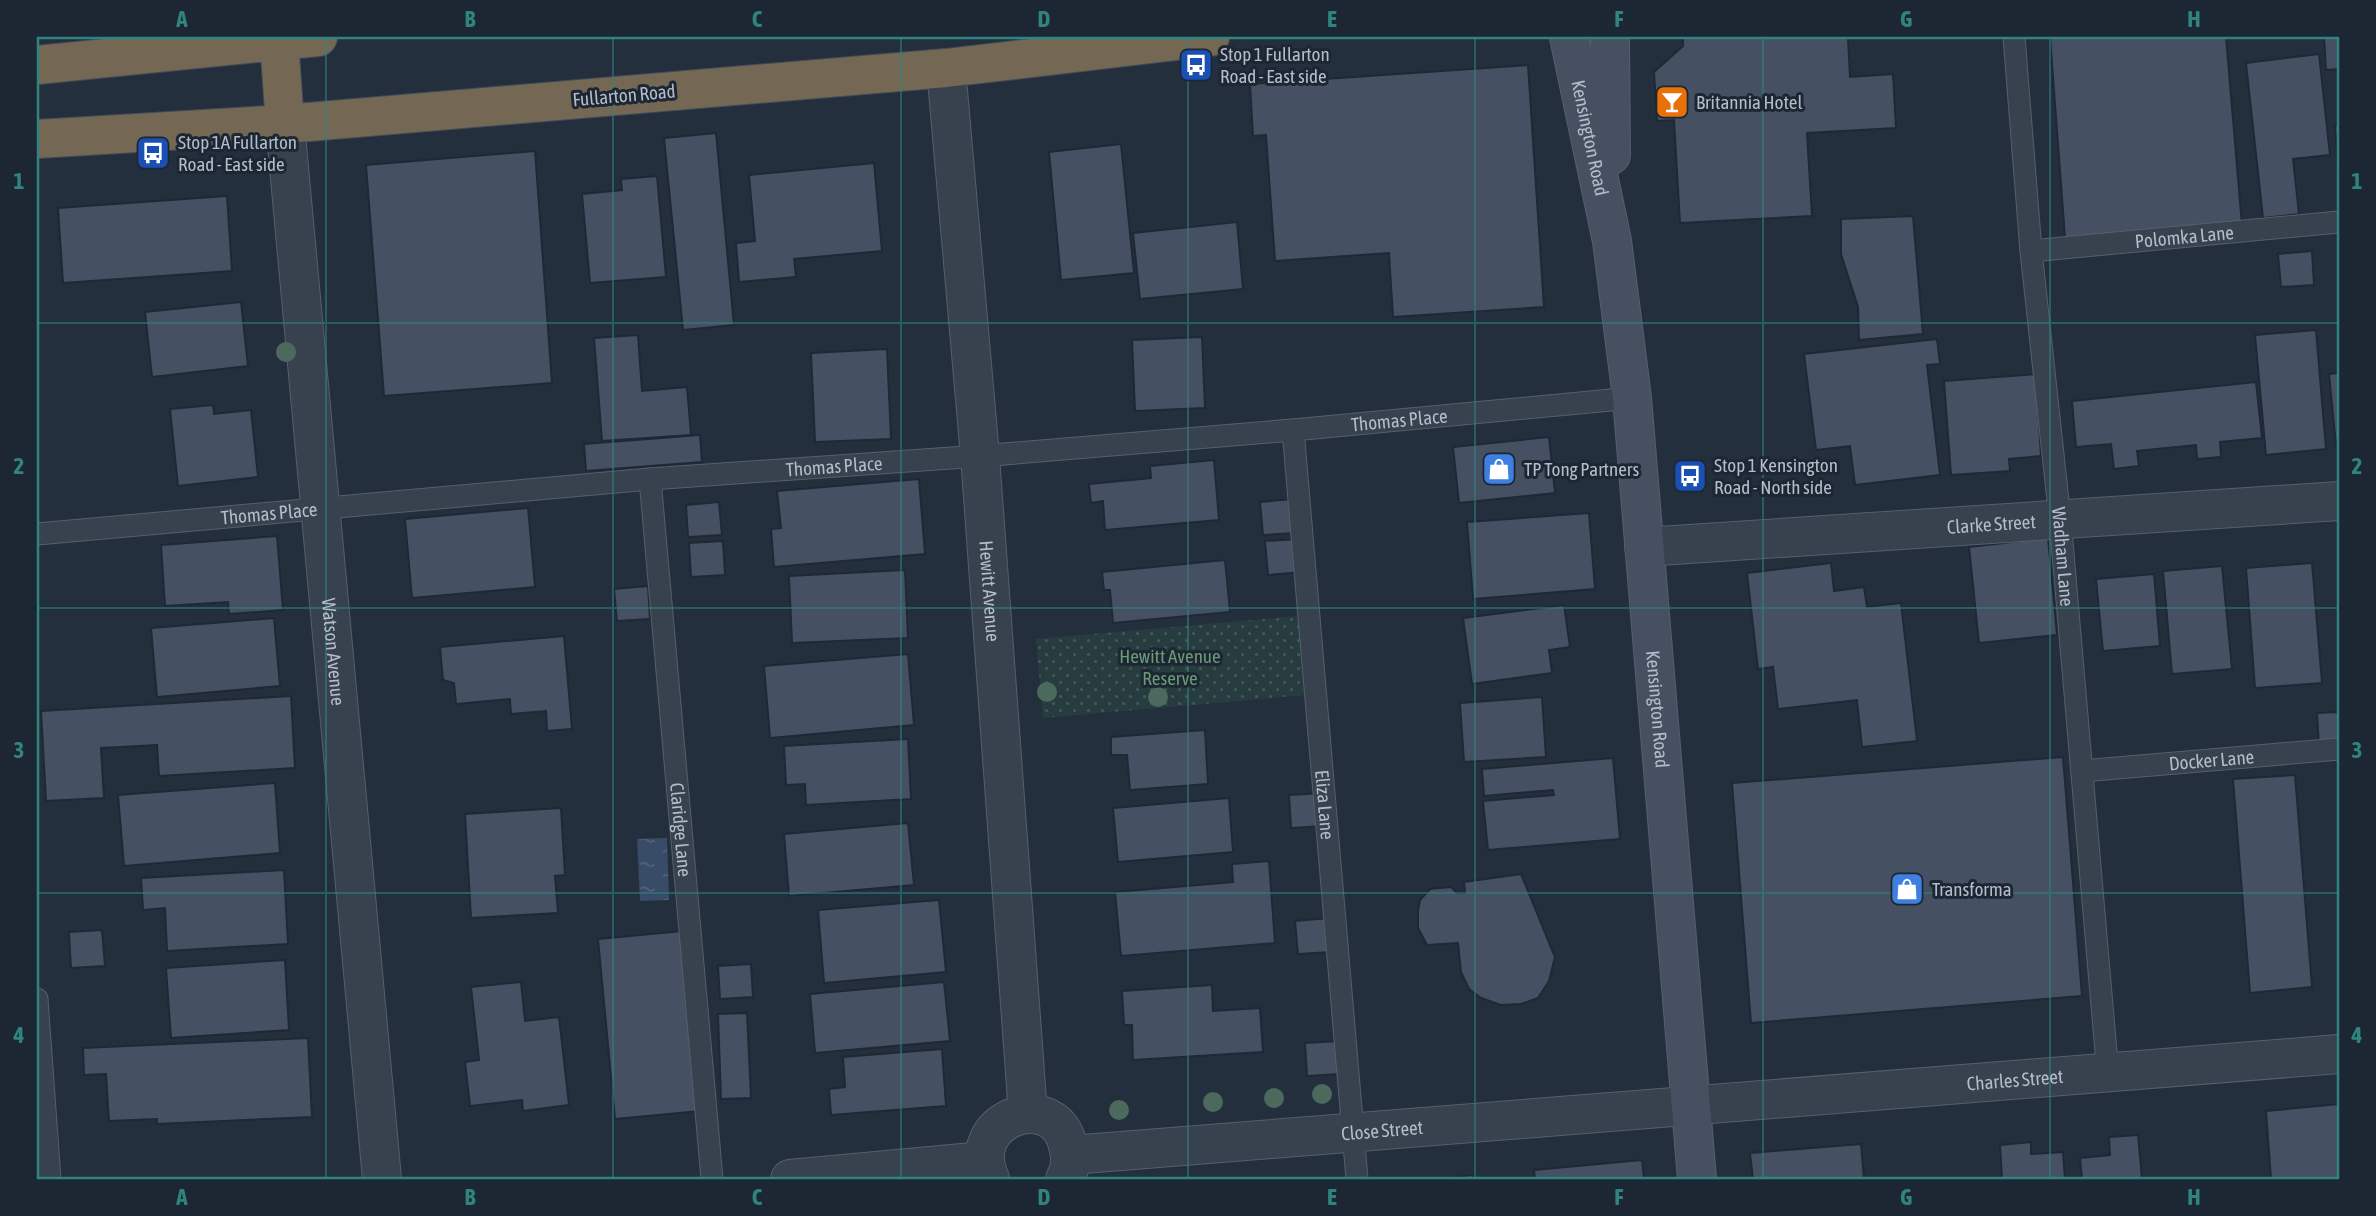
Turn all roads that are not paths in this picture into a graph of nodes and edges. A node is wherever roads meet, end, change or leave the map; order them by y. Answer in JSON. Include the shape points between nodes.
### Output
{"nodes":[{"id":1,"x":318,"y":37,"type":"edge"},
{"id":2,"x":1210,"y":37,"type":"edge"},
{"id":3,"x":1569,"y":37,"type":"edge"},
{"id":4,"x":1610,"y":37,"type":"edge"},
{"id":5,"x":2014,"y":37,"type":"edge"},
{"id":6,"x":279,"y":40,"type":"junction"},
{"id":7,"x":945,"y":52,"type":"edge"},
{"id":8,"x":37,"y":65,"type":"edge"},
{"id":9,"x":285,"y":124,"type":"junction"},
{"id":10,"x":37,"y":139,"type":"edge"},
{"id":11,"x":2339,"y":222,"type":"edge"},
{"id":12,"x":1612,"y":241,"type":"junction"},
{"id":13,"x":2031,"y":251,"type":"junction"},
{"id":14,"x":1632,"y":398,"type":"junction"},
{"id":15,"x":1293,"y":430,"type":"junction"},
{"id":16,"x":980,"y":456,"type":"junction"},
{"id":17,"x":650,"y":480,"type":"junction"},
{"id":18,"x":2339,"y":501,"type":"edge"},
{"id":19,"x":319,"y":507,"type":"junction"},
{"id":20,"x":2060,"y":519,"type":"junction"},
{"id":21,"x":37,"y":534,"type":"edge"},
{"id":22,"x":1644,"y":547,"type":"junction"},
{"id":23,"x":2339,"y":749,"type":"edge"},
{"id":24,"x":2082,"y":771,"type":"junction"},
{"id":25,"x":37,"y":999,"type":"edge"},
{"id":26,"x":2339,"y":1054,"type":"edge"},
{"id":27,"x":2108,"y":1075,"type":"junction"},
{"id":28,"x":1691,"y":1107,"type":"junction"},
{"id":29,"x":1028,"y":1114,"type":"junction"},
{"id":30,"x":1352,"y":1132,"type":"junction"},
{"id":31,"x":1068,"y":1167,"type":"edge"},
{"id":32,"x":987,"y":1170,"type":"edge"},
{"id":33,"x":50,"y":1179,"type":"edge"},
{"id":34,"x":382,"y":1179,"type":"edge"},
{"id":35,"x":712,"y":1179,"type":"edge"},
{"id":36,"x":790,"y":1179,"type":"edge"},
{"id":37,"x":1357,"y":1179,"type":"edge"},
{"id":38,"x":1697,"y":1179,"type":"edge"}],
"edges":[{"from":1,"to":6,"type":"highway"},
{"from":2,"to":7,"type":"highway","name":"Fullarton Road"},
{"from":3,"to":12,"type":"main road","name":"Kensington Road"},
{"from":4,"to":12,"type":"main road","name":"Kensington Road"},
{"from":5,"to":13,"type":"lane","name":"Wadham Lane"},
{"from":6,"to":8,"type":"highway"},
{"from":6,"to":9,"type":"highway"},
{"from":7,"to":9,"type":"highway","name":"Fullarton Road"},
{"from":7,"to":16,"type":"street","name":"Hewitt Avenue"},
{"from":9,"to":10,"type":"highway","name":"Fullarton Road"},
{"from":9,"to":19,"type":"street","name":"Watson Avenue"},
{"from":11,"to":13,"type":"lane","name":"Polomka Lane"},
{"from":12,"to":14,"type":"main road","name":"Kensington Road"},
{"from":13,"to":20,"type":"lane","name":"Wadham Lane"},
{"from":14,"to":15,"type":"lane","name":"Thomas Place"},
{"from":14,"to":22,"type":"main road","name":"Kensington Road"},
{"from":15,"to":16,"type":"lane","name":"Thomas Place"},
{"from":15,"to":30,"type":"lane","name":"Eliza Lane"},
{"from":16,"to":17,"type":"lane","name":"Thomas Place"},
{"from":16,"to":29,"type":"street","name":"Hewitt Avenue"},
{"from":17,"to":19,"type":"lane","name":"Thomas Place"},
{"from":17,"to":35,"type":"lane","name":"Claridge Lane"},
{"from":18,"to":20,"type":"street","name":"Clarke Street"},
{"from":19,"to":21,"type":"lane","name":"Thomas Place"},
{"from":19,"to":34,"type":"street","name":"Watson Avenue"},
{"from":20,"to":22,"type":"street","name":"Clarke Street"},
{"from":20,"to":24,"type":"lane","name":"Wadham Lane"},
{"from":22,"to":28,"type":"main road","name":"Kensington Road"},
{"from":23,"to":24,"type":"lane","name":"Docker Lane"},
{"from":24,"to":27,"type":"lane","name":"Wadham Lane"},
{"from":25,"to":33,"type":"lane"},
{"from":26,"to":27,"type":"street","name":"Charles Street"},
{"from":27,"to":28,"type":"street","name":"Charles Street"},
{"from":28,"to":30,"type":"street","name":"Close Street"},
{"from":28,"to":38,"type":"main road","name":"Kensington Road"},
{"from":29,"to":31,"type":"street","via":[[1056,1124],[1065,1136]]},
{"from":29,"to":32,"type":"street","via":[[1004,1121],[992,1132],[986,1146]]},
{"from":30,"to":31,"type":"street","name":"Close Street"},
{"from":30,"to":37,"type":"lane","name":"Eliza Lane"},
{"from":32,"to":36,"type":"street"}]}
